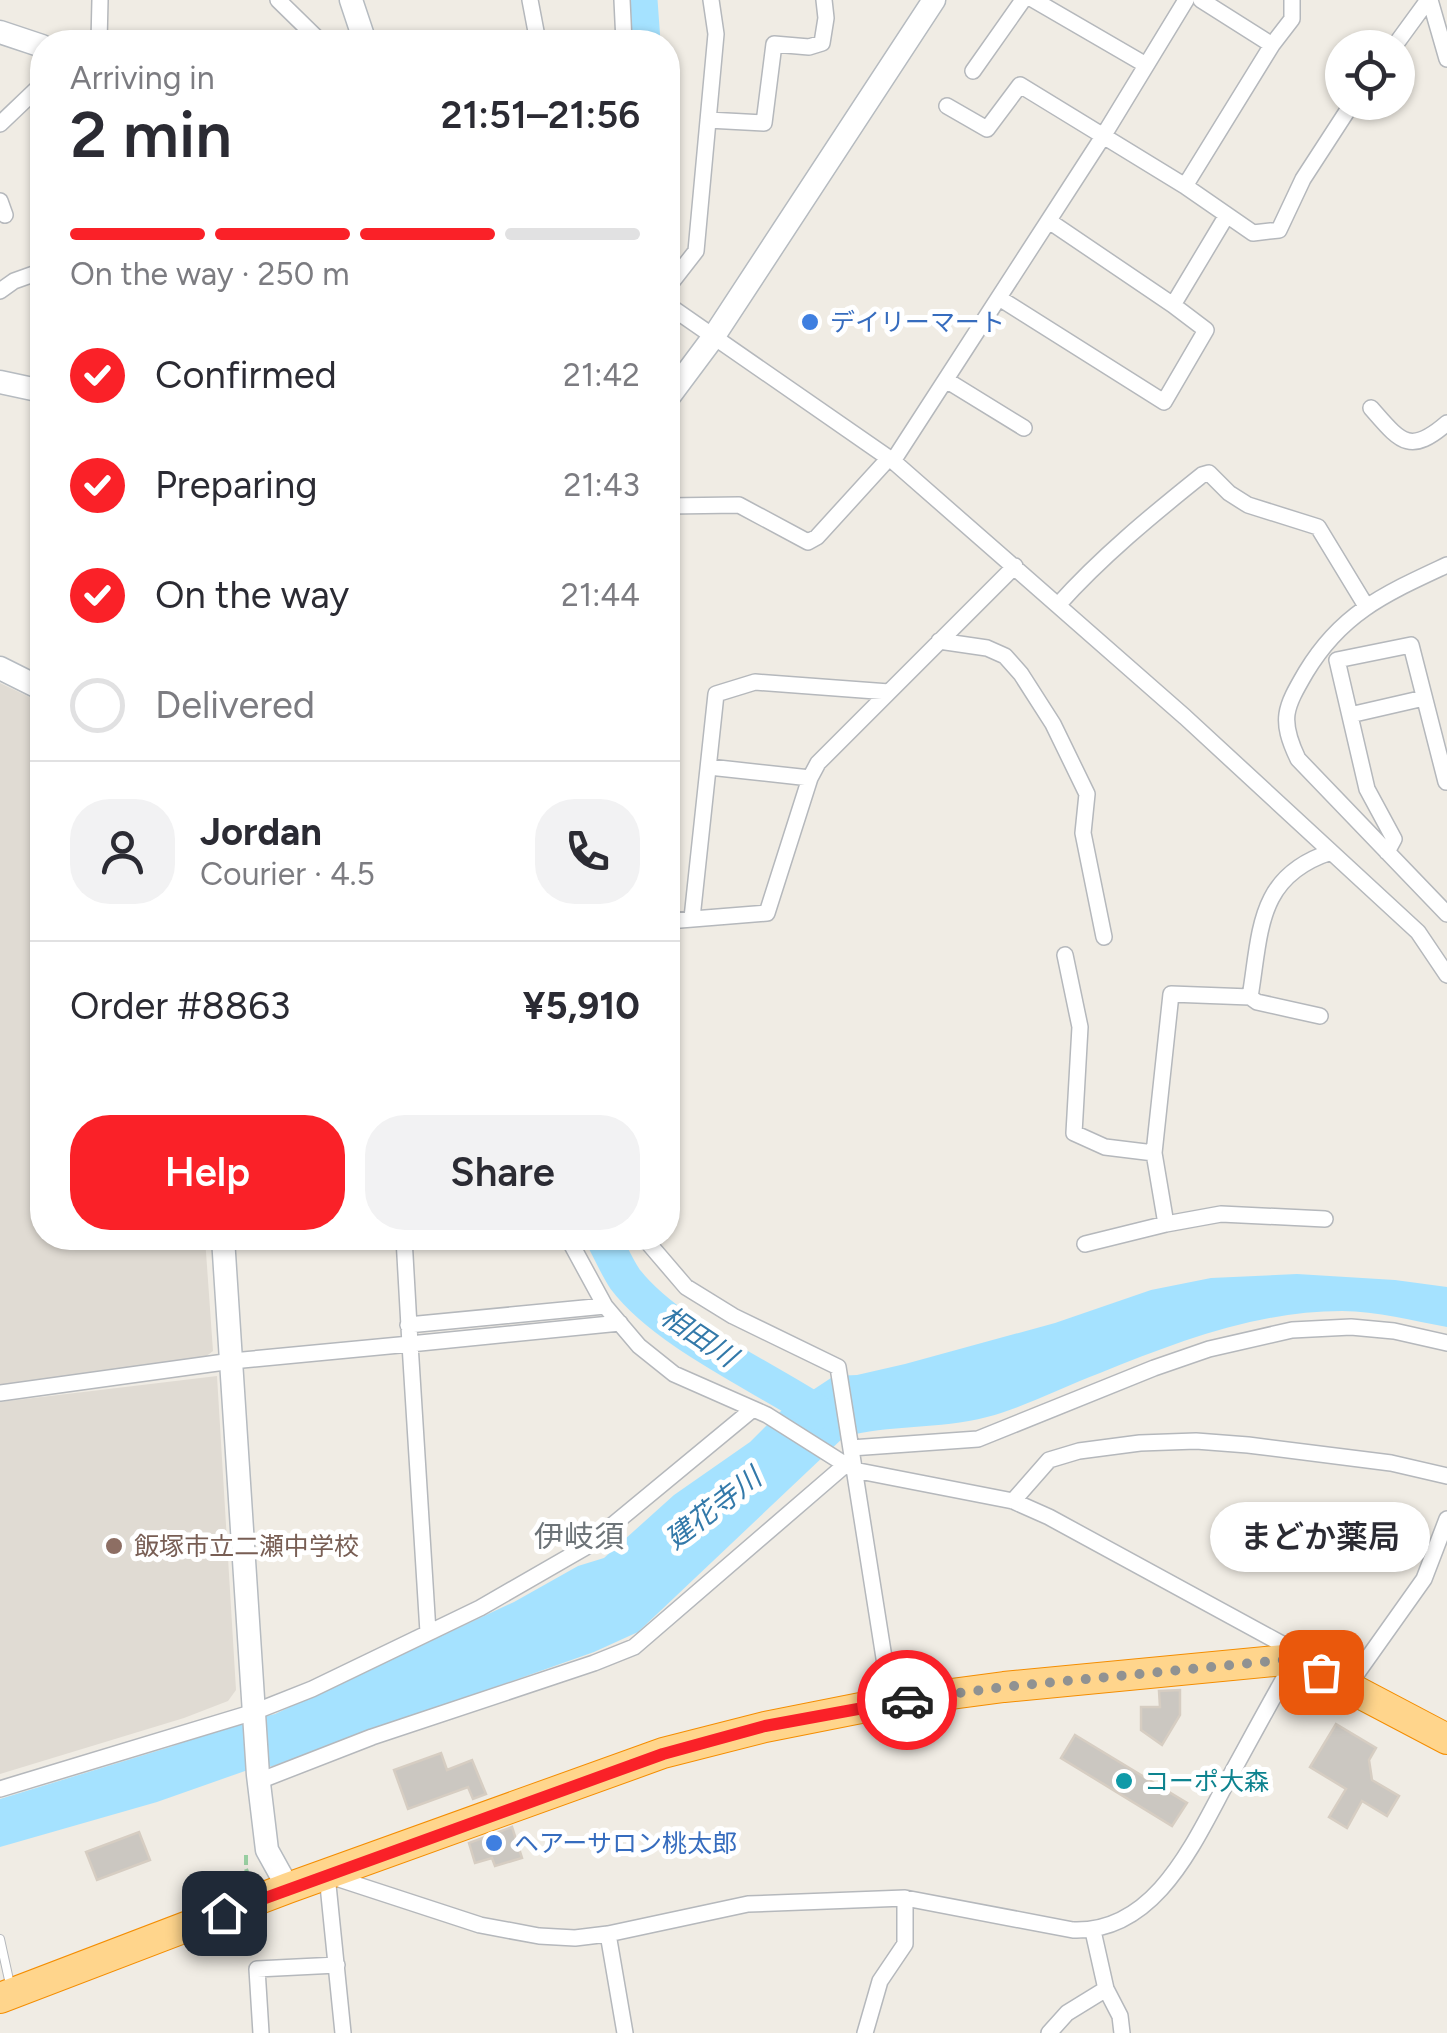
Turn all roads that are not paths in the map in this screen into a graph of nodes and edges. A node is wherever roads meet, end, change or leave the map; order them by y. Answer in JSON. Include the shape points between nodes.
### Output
{"nodes":[{"id":1,"x":100,"y":0,"type":"edge"},
{"id":2,"x":278,"y":0,"type":"edge"},
{"id":3,"x":351,"y":0,"type":"edge"},
{"id":4,"x":530,"y":0,"type":"edge"},
{"id":5,"x":622,"y":0,"type":"edge"},
{"id":6,"x":712,"y":0,"type":"edge"},
{"id":7,"x":824,"y":0,"type":"edge"},
{"id":8,"x":934,"y":0,"type":"edge"},
{"id":9,"x":1022,"y":0,"type":"edge"},
{"id":10,"x":1034,"y":0,"type":"edge"},
{"id":11,"x":1186,"y":0,"type":"edge"},
{"id":12,"x":1201,"y":0,"type":"edge"},
{"id":13,"x":1292,"y":0,"type":"edge"},
{"id":14,"x":1429,"y":0,"type":"edge"},
{"id":15,"x":100,"y":30,"type":"edge"},
{"id":16,"x":309,"y":30,"type":"edge"},
{"id":17,"x":361,"y":30,"type":"edge"},
{"id":18,"x":536,"y":30,"type":"edge"},
{"id":19,"x":623,"y":30,"type":"edge"},
{"id":20,"x":1406,"y":30,"type":"edge"},
{"id":21,"x":0,"y":32,"type":"edge"},
{"id":22,"x":30,"y":42,"type":"edge"},
{"id":23,"x":1272,"y":45,"type":"junction"},
{"id":24,"x":1447,"y":59,"type":"edge"},
{"id":25,"x":1146,"y":65,"type":"junction"},
{"id":26,"x":974,"y":71,"type":"dead end"},
{"id":27,"x":30,"y":95,"type":"edge"},
{"id":28,"x":947,"y":106,"type":"dead end"},
{"id":29,"x":708,"y":120,"type":"junction"},
{"id":30,"x":1342,"y":120,"type":"edge"},
{"id":31,"x":0,"y":124,"type":"edge"},
{"id":32,"x":1102,"y":138,"type":"junction"},
{"id":33,"x":1184,"y":186,"type":"junction"},
{"id":34,"x":1226,"y":215,"type":"junction"},
{"id":35,"x":1048,"y":221,"type":"junction"},
{"id":36,"x":680,"y":272,"type":"edge"},
{"id":37,"x":30,"y":276,"type":"edge"},
{"id":38,"x":0,"y":291,"type":"edge"},
{"id":39,"x":999,"y":298,"type":"junction"},
{"id":40,"x":1173,"y":304,"type":"junction"},
{"id":41,"x":680,"y":314,"type":"edge"},
{"id":42,"x":712,"y":339,"type":"junction"},
{"id":43,"x":946,"y":380,"type":"junction"},
{"id":44,"x":0,"y":382,"type":"edge"},
{"id":45,"x":680,"y":382,"type":"edge"},
{"id":46,"x":30,"y":388,"type":"edge"},
{"id":47,"x":1372,"y":408,"type":"dead end"},
{"id":48,"x":1447,"y":423,"type":"edge"},
{"id":49,"x":1024,"y":428,"type":"dead end"},
{"id":50,"x":891,"y":459,"type":"junction"},
{"id":51,"x":680,"y":506,"type":"edge"},
{"id":52,"x":1447,"y":565,"type":"edge"},
{"id":53,"x":1014,"y":566,"type":"junction"},
{"id":54,"x":1058,"y":605,"type":"junction"},
{"id":55,"x":1366,"y":606,"type":"junction"},
{"id":56,"x":940,"y":641,"type":"junction"},
{"id":57,"x":0,"y":668,"type":"edge"},
{"id":58,"x":30,"y":683,"type":"edge"},
{"id":59,"x":888,"y":692,"type":"junction"},
{"id":60,"x":1424,"y":698,"type":"junction"},
{"id":61,"x":1350,"y":714,"type":"junction"},
{"id":62,"x":709,"y":766,"type":"junction"},
{"id":63,"x":810,"y":778,"type":"junction"},
{"id":64,"x":1446,"y":782,"type":"edge"},
{"id":65,"x":1331,"y":852,"type":"junction"},
{"id":66,"x":1388,"y":852,"type":"junction"},
{"id":67,"x":1447,"y":914,"type":"edge"},
{"id":68,"x":692,"y":918,"type":"junction"},
{"id":69,"x":680,"y":920,"type":"edge"},
{"id":70,"x":1104,"y":936,"type":"dead end"},
{"id":71,"x":1065,"y":955,"type":"dead end"},
{"id":72,"x":1447,"y":975,"type":"edge"},
{"id":73,"x":1250,"y":996,"type":"junction"},
{"id":74,"x":1320,"y":1016,"type":"dead end"},
{"id":75,"x":1154,"y":1154,"type":"junction"},
{"id":76,"x":1325,"y":1219,"type":"dead end"},
{"id":77,"x":1166,"y":1224,"type":"junction"},
{"id":78,"x":1085,"y":1244,"type":"dead end"},
{"id":79,"x":224,"y":1250,"type":"edge"},
{"id":80,"x":405,"y":1250,"type":"edge"},
{"id":81,"x":575,"y":1250,"type":"edge"},
{"id":82,"x":654,"y":1250,"type":"edge"},
{"id":83,"x":605,"y":1306,"type":"junction"},
{"id":84,"x":620,"y":1323,"type":"junction"},
{"id":85,"x":408,"y":1325,"type":"junction"},
{"id":86,"x":410,"y":1344,"type":"junction"},
{"id":87,"x":1447,"y":1344,"type":"edge"},
{"id":88,"x":232,"y":1362,"type":"junction"},
{"id":89,"x":0,"y":1393,"type":"edge"},
{"id":90,"x":760,"y":1412,"type":"junction"},
{"id":91,"x":850,"y":1444,"type":"junction"},
{"id":92,"x":845,"y":1466,"type":"junction"},
{"id":93,"x":1447,"y":1476,"type":"edge"},
{"id":94,"x":1013,"y":1501,"type":"junction"},
{"id":95,"x":1447,"y":1519,"type":"edge"},
{"id":96,"x":428,"y":1632,"type":"junction"},
{"id":97,"x":1294,"y":1659,"type":"junction"},
{"id":98,"x":1348,"y":1686,"type":"junction"},
{"id":99,"x":891,"y":1702,"type":"junction"},
{"id":100,"x":254,"y":1715,"type":"junction"},
{"id":101,"x":1447,"y":1739,"type":"edge"},
{"id":102,"x":259,"y":1778,"type":"junction"},
{"id":103,"x":0,"y":1789,"type":"edge"},
{"id":104,"x":326,"y":1875,"type":"junction"},
{"id":105,"x":288,"y":1888,"type":"junction"},
{"id":106,"x":905,"y":1898,"type":"junction"},
{"id":107,"x":1093,"y":1931,"type":"junction"},
{"id":108,"x":608,"y":1934,"type":"junction"},
{"id":109,"x":0,"y":1939,"type":"edge"},
{"id":110,"x":337,"y":1965,"type":"junction"},
{"id":111,"x":1106,"y":1988,"type":"junction"},
{"id":112,"x":6,"y":1996,"type":"edge"},
{"id":113,"x":261,"y":2033,"type":"edge"},
{"id":114,"x":343,"y":2033,"type":"edge"},
{"id":115,"x":625,"y":2033,"type":"edge"},
{"id":116,"x":866,"y":2033,"type":"edge"},
{"id":117,"x":1049,"y":2033,"type":"edge"},
{"id":118,"x":1122,"y":2033,"type":"edge"}],
"edges":[{"from":1,"to":15,"type":"street"},
{"from":2,"to":16,"type":"street"},
{"from":3,"to":17,"type":"street"},
{"from":4,"to":18,"type":"street"},
{"from":5,"to":19,"type":"street"},
{"from":6,"to":29,"type":"street","via":[[716,34]]},
{"from":7,"to":29,"type":"street","via":[[822,43],[774,44],[764,123]]},
{"from":8,"to":42,"type":"street"},
{"from":9,"to":26,"type":"street"},
{"from":10,"to":25,"type":"street"},
{"from":11,"to":25,"type":"street"},
{"from":12,"to":23,"type":"street"},
{"from":13,"to":23,"type":"street","via":[[1292,20]]},
{"from":14,"to":20,"type":"street"},
{"from":14,"to":24,"type":"street"},
{"from":21,"to":22,"type":"street"},
{"from":23,"to":33,"type":"street"},
{"from":25,"to":32,"type":"street"},
{"from":27,"to":31,"type":"street"},
{"from":28,"to":32,"type":"street","via":[[987,129],[1020,86]]},
{"from":29,"to":36,"type":"street","via":[[696,251]]},
{"from":30,"to":34,"type":"street","via":[[1279,230],[1253,234]]},
{"from":32,"to":33,"type":"street"},
{"from":32,"to":35,"type":"street"},
{"from":33,"to":34,"type":"street"},
{"from":34,"to":40,"type":"street"},
{"from":35,"to":39,"type":"street"},
{"from":35,"to":40,"type":"street"},
{"from":37,"to":38,"type":"street"},
{"from":39,"to":40,"type":"street","via":[[1164,402],[1206,330]]},
{"from":39,"to":43,"type":"street"},
{"from":41,"to":42,"type":"street"},
{"from":42,"to":45,"type":"street"},
{"from":42,"to":50,"type":"street"},
{"from":43,"to":49,"type":"street"},
{"from":43,"to":50,"type":"street"},
{"from":44,"to":46,"type":"street"},
{"from":47,"to":48,"type":"street","via":[[1408,443],[1429,438]]},
{"from":50,"to":51,"type":"street","via":[[808,542],[739,505]]},
{"from":50,"to":53,"type":"street"},
{"from":52,"to":55,"type":"street"},
{"from":53,"to":54,"type":"street"},
{"from":53,"to":56,"type":"street"},
{"from":54,"to":55,"type":"street","via":[[1093,566],[1210,473],[1248,504],[1318,527]]},
{"from":54,"to":65,"type":"street"},
{"from":55,"to":66,"type":"street","via":[[1320,648],[1284,716],[1298,758]]},
{"from":56,"to":59,"type":"street"},
{"from":56,"to":70,"type":"street","via":[[1005,656],[1052,724],[1088,794],[1083,833]]},
{"from":57,"to":58,"type":"street"},
{"from":59,"to":62,"type":"street","via":[[755,682],[716,694]]},
{"from":59,"to":63,"type":"street"},
{"from":60,"to":61,"type":"street"},
{"from":60,"to":61,"type":"street","via":[[1410,645],[1337,660]]},
{"from":60,"to":64,"type":"street"},
{"from":61,"to":66,"type":"street","via":[[1367,789],[1394,839]]},
{"from":62,"to":63,"type":"street"},
{"from":62,"to":68,"type":"street"},
{"from":63,"to":68,"type":"street","via":[[767,913]]},
{"from":65,"to":72,"type":"street","via":[[1418,932]]},
{"from":65,"to":73,"type":"street","via":[[1304,861],[1276,889],[1262,922]]},
{"from":66,"to":67,"type":"street"},
{"from":68,"to":69,"type":"street"},
{"from":71,"to":75,"type":"street","via":[[1080,1027],[1074,1133],[1105,1147]]},
{"from":73,"to":74,"type":"street"},
{"from":73,"to":75,"type":"street","via":[[1171,994]]},
{"from":75,"to":77,"type":"street"},
{"from":76,"to":77,"type":"street","via":[[1222,1214]]},
{"from":77,"to":78,"type":"street"},
{"from":79,"to":88,"type":"street"},
{"from":80,"to":85,"type":"street"},
{"from":81,"to":83,"type":"street"},
{"from":82,"to":91,"type":"street","via":[[686,1286],[838,1367]]},
{"from":83,"to":84,"type":"street"},
{"from":83,"to":85,"type":"street"},
{"from":84,"to":86,"type":"street"},
{"from":84,"to":90,"type":"street","via":[[674,1374]]},
{"from":85,"to":86,"type":"street"},
{"from":86,"to":88,"type":"street"},
{"from":86,"to":96,"type":"street"},
{"from":87,"to":91,"type":"street","via":[[1380,1330],[1292,1330],[1154,1368],[978,1438]]},
{"from":88,"to":89,"type":"street"},
{"from":88,"to":100,"type":"street"},
{"from":90,"to":92,"type":"street"},
{"from":90,"to":96,"type":"street","via":[[586,1547]]},
{"from":91,"to":92,"type":"street"},
{"from":92,"to":94,"type":"street"},
{"from":92,"to":99,"type":"street"},
{"from":92,"to":102,"type":"street","via":[[634,1646]]},
{"from":93,"to":94,"type":"street","via":[[1248,1445],[1140,1443],[1048,1460]]},
{"from":94,"to":97,"type":"street","via":[[1284,1645]]},
{"from":95,"to":98,"type":"street","via":[[1424,1579]]},
{"from":96,"to":100,"type":"street"},
{"from":97,"to":98,"type":"highway"},
{"from":97,"to":99,"type":"highway"},
{"from":97,"to":107,"type":"street","via":[[1180,1868],[1142,1906]]},
{"from":98,"to":101,"type":"highway"},
{"from":99,"to":104,"type":"highway","via":[[663,1754]]},
{"from":100,"to":102,"type":"street"},
{"from":100,"to":103,"type":"street"},
{"from":102,"to":105,"type":"street","via":[[267,1850]]},
{"from":104,"to":105,"type":"highway"},
{"from":104,"to":108,"type":"street","via":[[480,1925],[575,1938]]},
{"from":104,"to":110,"type":"street"},
{"from":105,"to":112,"type":"highway"},
{"from":106,"to":107,"type":"street"},
{"from":106,"to":108,"type":"street","via":[[748,1904]]},
{"from":106,"to":116,"type":"street","via":[[906,1944],[880,1980]]},
{"from":107,"to":111,"type":"street"},
{"from":108,"to":115,"type":"street"},
{"from":109,"to":112,"type":"lane"},
{"from":110,"to":113,"type":"street","via":[[257,1969]]},
{"from":110,"to":114,"type":"street"},
{"from":111,"to":117,"type":"street"},
{"from":111,"to":118,"type":"street"}]}
